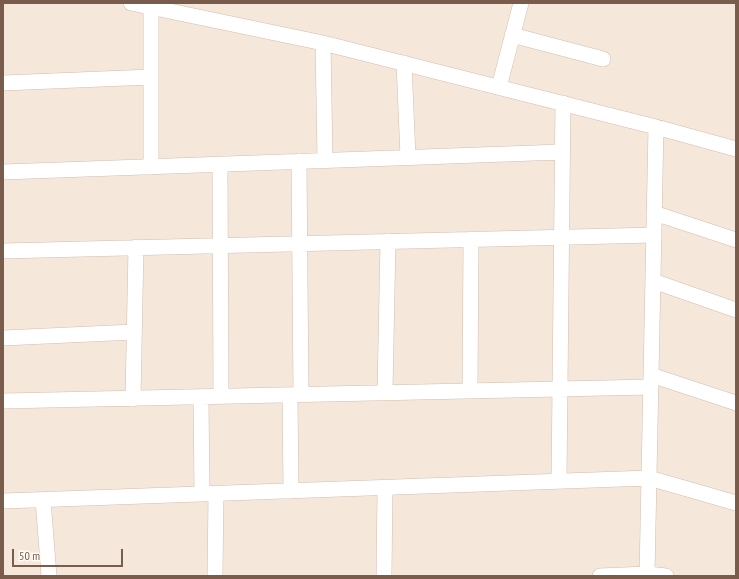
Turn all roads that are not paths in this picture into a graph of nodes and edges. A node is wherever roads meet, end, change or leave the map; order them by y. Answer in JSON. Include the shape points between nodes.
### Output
{"nodes":[{"id":1,"x":131,"y":3,"type":"edge"},
{"id":2,"x":521,"y":3,"type":"edge"},
{"id":3,"x":151,"y":7,"type":"junction"},
{"id":4,"x":512,"y":35,"type":"junction"},
{"id":5,"x":323,"y":43,"type":"junction"},
{"id":6,"x":603,"y":59,"type":"dead end"},
{"id":7,"x":404,"y":63,"type":"junction"},
{"id":8,"x":151,"y":77,"type":"junction"},
{"id":9,"x":3,"y":83,"type":"edge"},
{"id":10,"x":499,"y":87,"type":"junction"},
{"id":11,"x":563,"y":103,"type":"junction"},
{"id":12,"x":656,"y":127,"type":"junction"},
{"id":13,"x":736,"y":149,"type":"edge"},
{"id":14,"x":562,"y":152,"type":"junction"},
{"id":15,"x":408,"y":157,"type":"junction"},
{"id":16,"x":325,"y":160,"type":"junction"},
{"id":17,"x":299,"y":161,"type":"junction"},
{"id":18,"x":220,"y":164,"type":"junction"},
{"id":19,"x":151,"y":167,"type":"junction"},
{"id":20,"x":3,"y":172,"type":"edge"},
{"id":21,"x":654,"y":213,"type":"junction"},
{"id":22,"x":654,"y":235,"type":"junction"},
{"id":23,"x":562,"y":237,"type":"junction"},
{"id":24,"x":471,"y":239,"type":"junction"},
{"id":25,"x":736,"y":240,"type":"edge"},
{"id":26,"x":388,"y":242,"type":"junction"},
{"id":27,"x":300,"y":244,"type":"junction"},
{"id":28,"x":220,"y":245,"type":"junction"},
{"id":29,"x":136,"y":247,"type":"junction"},
{"id":30,"x":3,"y":251,"type":"edge"},
{"id":31,"x":653,"y":281,"type":"junction"},
{"id":32,"x":736,"y":310,"type":"edge"},
{"id":33,"x":134,"y":332,"type":"junction"},
{"id":34,"x":3,"y":338,"type":"edge"},
{"id":35,"x":651,"y":381,"type":"junction"},
{"id":36,"x":560,"y":389,"type":"junction"},
{"id":37,"x":470,"y":390,"type":"junction"},
{"id":38,"x":385,"y":392,"type":"junction"},
{"id":39,"x":296,"y":395,"type":"junction"},
{"id":40,"x":221,"y":396,"type":"junction"},
{"id":41,"x":202,"y":397,"type":"junction"},
{"id":42,"x":133,"y":398,"type":"junction"},
{"id":43,"x":3,"y":401,"type":"edge"},
{"id":44,"x":736,"y":403,"type":"edge"},
{"id":45,"x":649,"y":478,"type":"junction"},
{"id":46,"x":559,"y":480,"type":"junction"},
{"id":47,"x":386,"y":488,"type":"junction"},
{"id":48,"x":291,"y":491,"type":"junction"},
{"id":49,"x":209,"y":494,"type":"junction"},
{"id":50,"x":43,"y":500,"type":"junction"},
{"id":51,"x":3,"y":501,"type":"edge"},
{"id":52,"x":736,"y":503,"type":"edge"},
{"id":53,"x":647,"y":575,"type":"edge"},
{"id":54,"x":49,"y":576,"type":"edge"},
{"id":55,"x":215,"y":576,"type":"edge"},
{"id":56,"x":384,"y":576,"type":"edge"},
{"id":57,"x":600,"y":576,"type":"edge"},
{"id":58,"x":666,"y":576,"type":"edge"}],
"edges":[{"from":1,"to":3,"type":"street"},
{"from":2,"to":4,"type":"street"},
{"from":3,"to":5,"type":"street"},
{"from":3,"to":8,"type":"street"},
{"from":4,"to":6,"type":"street"},
{"from":4,"to":10,"type":"street"},
{"from":5,"to":7,"type":"street"},
{"from":5,"to":16,"type":"street"},
{"from":7,"to":10,"type":"street"},
{"from":7,"to":15,"type":"street"},
{"from":8,"to":9,"type":"street"},
{"from":8,"to":19,"type":"street"},
{"from":10,"to":11,"type":"street"},
{"from":11,"to":12,"type":"street"},
{"from":11,"to":14,"type":"street"},
{"from":12,"to":13,"type":"street"},
{"from":12,"to":21,"type":"street"},
{"from":14,"to":15,"type":"street"},
{"from":14,"to":23,"type":"street"},
{"from":15,"to":16,"type":"street"},
{"from":16,"to":17,"type":"street"},
{"from":17,"to":18,"type":"street"},
{"from":17,"to":27,"type":"street"},
{"from":18,"to":19,"type":"street"},
{"from":18,"to":28,"type":"street"},
{"from":19,"to":20,"type":"street"},
{"from":21,"to":22,"type":"street"},
{"from":21,"to":25,"type":"street"},
{"from":22,"to":23,"type":"street"},
{"from":22,"to":31,"type":"street"},
{"from":23,"to":24,"type":"street"},
{"from":23,"to":36,"type":"street"},
{"from":24,"to":26,"type":"street"},
{"from":24,"to":37,"type":"street"},
{"from":26,"to":27,"type":"street"},
{"from":26,"to":38,"type":"street"},
{"from":27,"to":28,"type":"street"},
{"from":27,"to":39,"type":"street"},
{"from":28,"to":29,"type":"street"},
{"from":28,"to":40,"type":"street"},
{"from":29,"to":30,"type":"street"},
{"from":29,"to":33,"type":"street"},
{"from":31,"to":32,"type":"street"},
{"from":31,"to":35,"type":"street"},
{"from":33,"to":34,"type":"street"},
{"from":33,"to":42,"type":"street"},
{"from":35,"to":36,"type":"street"},
{"from":35,"to":44,"type":"street"},
{"from":35,"to":45,"type":"street"},
{"from":36,"to":37,"type":"street"},
{"from":36,"to":46,"type":"street"},
{"from":37,"to":38,"type":"street"},
{"from":38,"to":39,"type":"street"},
{"from":39,"to":40,"type":"street"},
{"from":39,"to":48,"type":"street"},
{"from":40,"to":41,"type":"street"},
{"from":41,"to":42,"type":"street"},
{"from":41,"to":49,"type":"street"},
{"from":42,"to":43,"type":"street"},
{"from":45,"to":46,"type":"street"},
{"from":45,"to":52,"type":"street"},
{"from":45,"to":53,"type":"street"},
{"from":46,"to":47,"type":"street"},
{"from":47,"to":48,"type":"street"},
{"from":47,"to":56,"type":"street"},
{"from":48,"to":49,"type":"street"},
{"from":49,"to":50,"type":"street"},
{"from":49,"to":55,"type":"street"},
{"from":50,"to":51,"type":"street"},
{"from":50,"to":54,"type":"street"},
{"from":53,"to":57,"type":"street"},
{"from":53,"to":58,"type":"street"}]}
